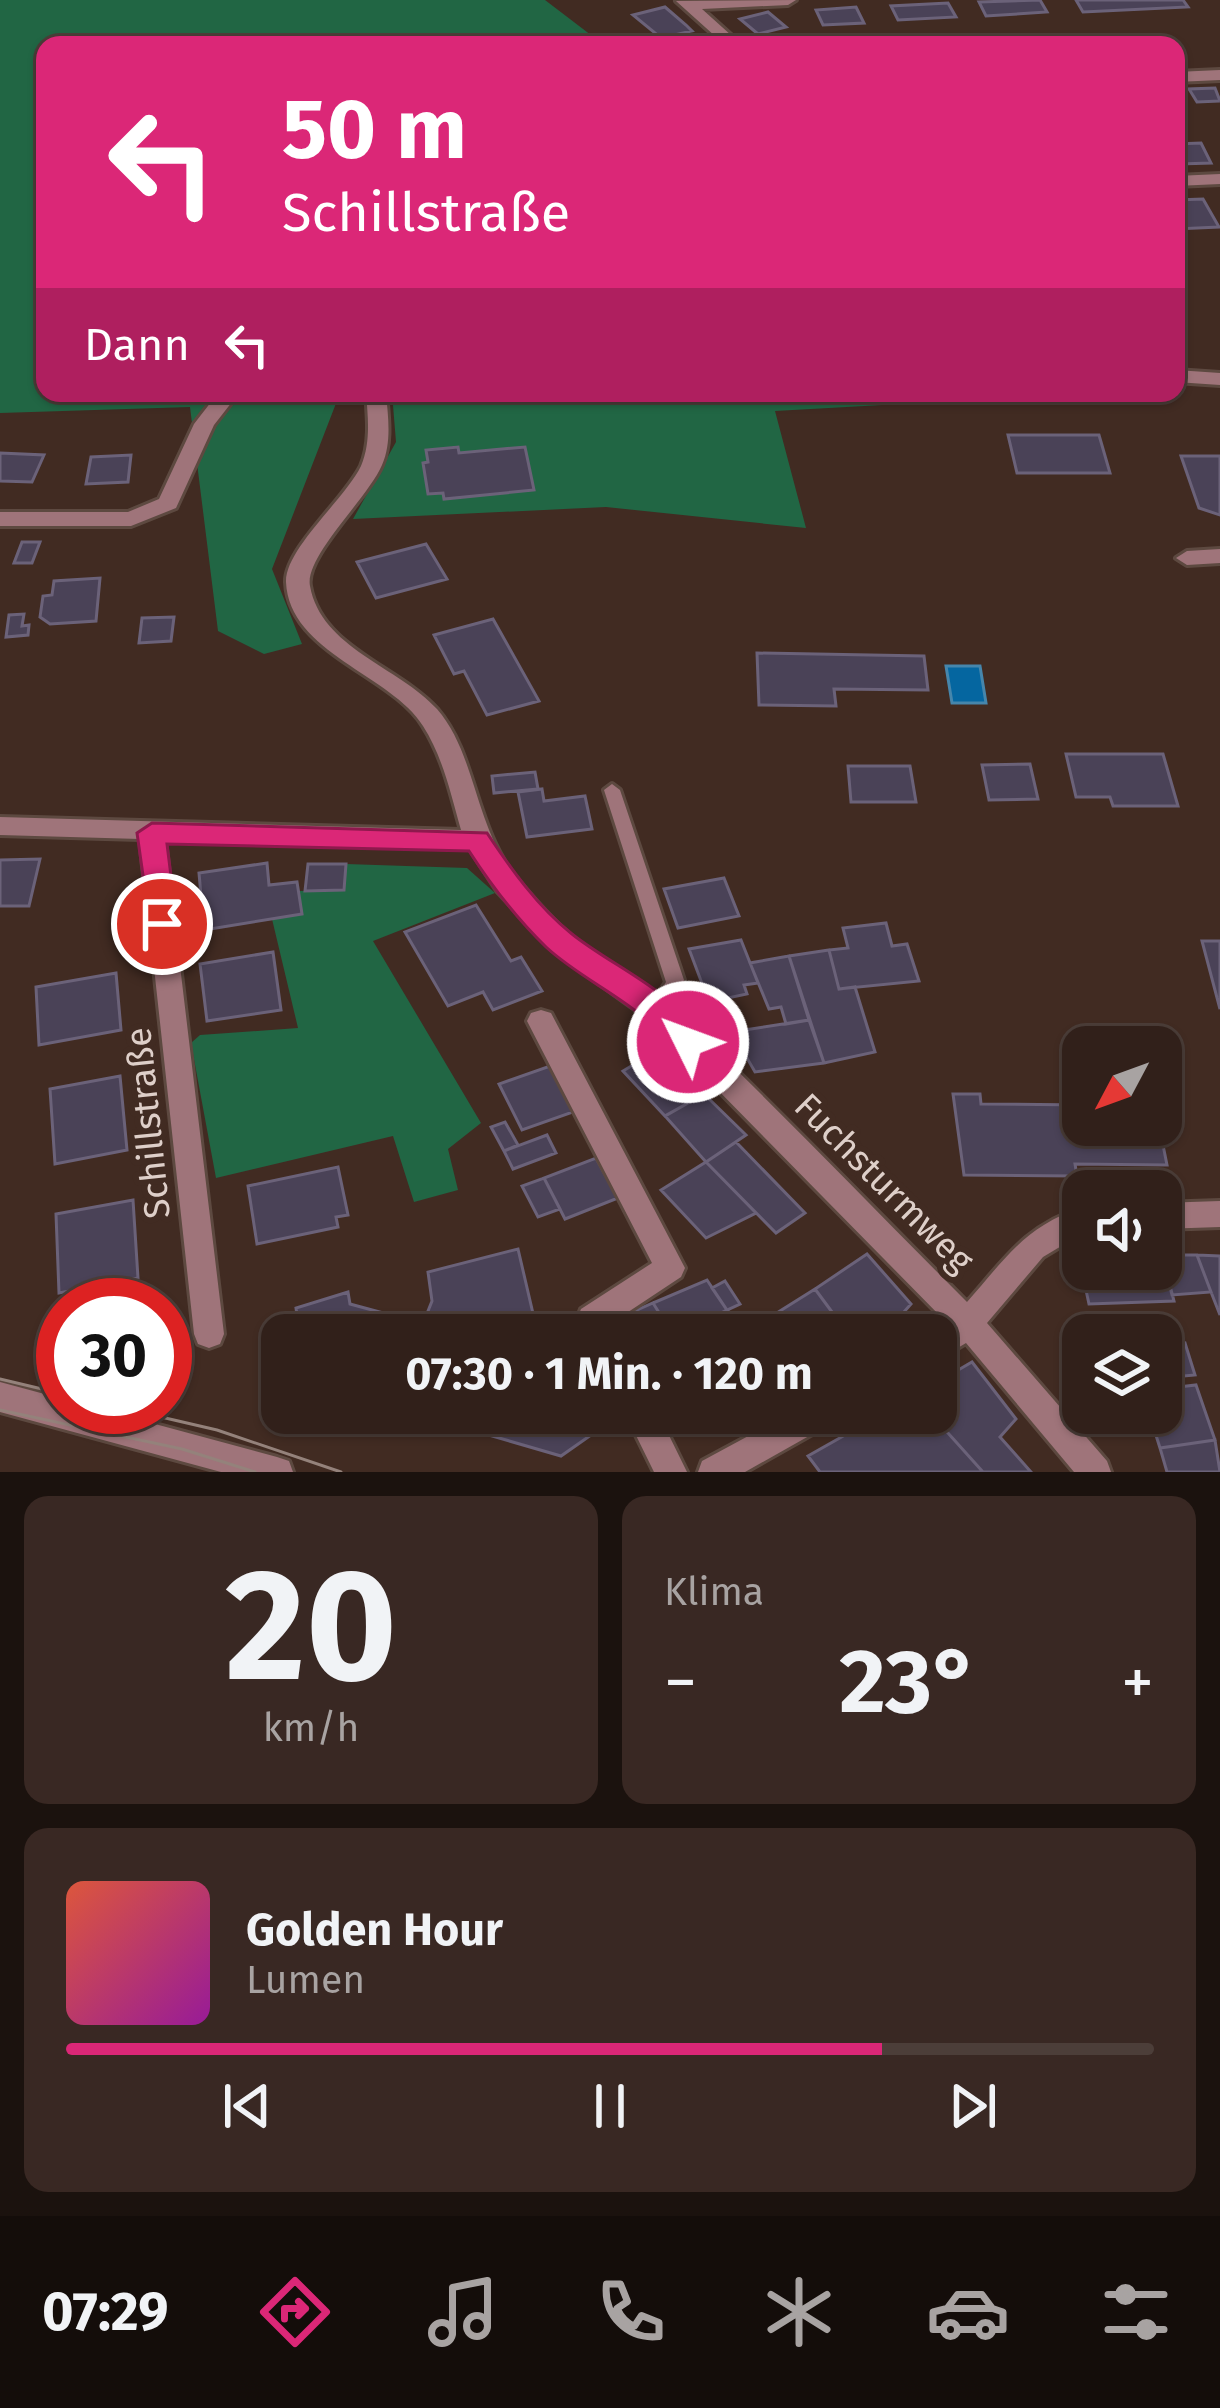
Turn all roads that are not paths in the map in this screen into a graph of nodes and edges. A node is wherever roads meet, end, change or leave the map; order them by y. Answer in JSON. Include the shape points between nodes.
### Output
{"nodes":[{"id":1,"x":788,"y":0,"type":"edge"},
{"id":2,"x":686,"y":3,"type":"edge"},
{"id":3,"x":724,"y":36,"type":"edge"},
{"id":4,"x":1220,"y":75,"type":"edge"},
{"id":5,"x":1185,"y":77,"type":"edge"},
{"id":6,"x":1220,"y":179,"type":"edge"},
{"id":7,"x":1185,"y":181,"type":"edge"},
{"id":8,"x":1185,"y":377,"type":"edge"},
{"id":9,"x":1220,"y":379,"type":"edge"},
{"id":10,"x":222,"y":402,"type":"edge"},
{"id":11,"x":377,"y":402,"type":"edge"},
{"id":12,"x":0,"y":519,"type":"edge"},
{"id":13,"x":1220,"y":556,"type":"edge"},
{"id":14,"x":1186,"y":558,"type":"dead end"},
{"id":15,"x":612,"y":790,"type":"dead end"},
{"id":16,"x":0,"y":826,"type":"edge"},
{"id":17,"x":152,"y":833,"type":"junction"},
{"id":18,"x":477,"y":840,"type":"junction"},
{"id":19,"x":657,"y":1010,"type":"junction"},
{"id":20,"x":541,"y":1021,"type":"dead end"},
{"id":21,"x":1220,"y":1214,"type":"edge"},
{"id":22,"x":1182,"y":1215,"type":"edge"},
{"id":23,"x":1062,"y":1227,"type":"edge"},
{"id":24,"x":598,"y":1314,"type":"edge"},
{"id":25,"x":968,"y":1323,"type":"junction"},
{"id":26,"x":957,"y":1331,"type":"edge"},
{"id":27,"x":208,"y":1334,"type":"dead end"},
{"id":28,"x":0,"y":1397,"type":"edge"},
{"id":29,"x":651,"y":1434,"type":"edge"},
{"id":30,"x":783,"y":1434,"type":"edge"},
{"id":31,"x":277,"y":1472,"type":"edge"},
{"id":32,"x":671,"y":1472,"type":"edge"},
{"id":33,"x":713,"y":1472,"type":"edge"},
{"id":34,"x":1095,"y":1472,"type":"edge"}],
"edges":[{"from":1,"to":2,"type":"street"},
{"from":2,"to":3,"type":"street"},
{"from":4,"to":5,"type":"street"},
{"from":6,"to":7,"type":"street"},
{"from":8,"to":9,"type":"street"},
{"from":10,"to":12,"type":"street","via":[[168,503],[131,518]]},
{"from":11,"to":18,"type":"street","name":"Fuchsturmweg","via":[[373,463],[302,560],[297,580],[326,636],[432,719]]},
{"from":13,"to":14,"type":"street"},
{"from":15,"to":19,"type":"lane","via":[[676,983]]},
{"from":16,"to":17,"type":"street"},
{"from":17,"to":18,"type":"street"},
{"from":17,"to":27,"type":"street","name":"Schillstraße"},
{"from":18,"to":19,"type":"street","name":"Fuchsturmweg","via":[[559,940]]},
{"from":19,"to":25,"type":"street","name":"Fuchsturmweg"},
{"from":20,"to":24,"type":"street","via":[[670,1268]]},
{"from":21,"to":22,"type":"street"},
{"from":23,"to":25,"type":"street","via":[[1027,1252]]},
{"from":25,"to":26,"type":"street"},
{"from":25,"to":34,"type":"street","name":"Fuchsturmweg"},
{"from":28,"to":31,"type":"street"},
{"from":29,"to":32,"type":"street"},
{"from":30,"to":33,"type":"street"}]}
